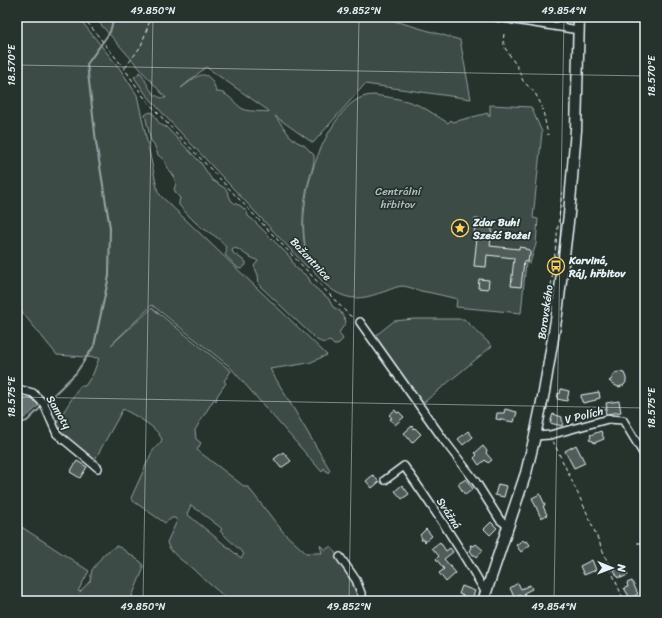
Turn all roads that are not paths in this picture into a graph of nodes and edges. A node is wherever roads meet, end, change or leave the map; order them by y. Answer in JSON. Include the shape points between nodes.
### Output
{"nodes":[{"id":1,"x":496,"y":17,"type":"edge"},
{"id":2,"x":561,"y":17,"type":"edge"},
{"id":3,"x":579,"y":17,"type":"edge"},
{"id":4,"x":561,"y":27,"type":"junction"},
{"id":5,"x":579,"y":30,"type":"junction"},
{"id":6,"x":360,"y":322,"type":"road end"},
{"id":7,"x":17,"y":389,"type":"edge"},
{"id":8,"x":535,"y":436,"type":"junction"},
{"id":9,"x":645,"y":454,"type":"edge"},
{"id":10,"x":98,"y":468,"type":"dead end"},
{"id":11,"x":385,"y":480,"type":"dead end"},
{"id":12,"x":508,"y":526,"type":"junction"},
{"id":13,"x":340,"y":557,"type":"dead end"},
{"id":14,"x":485,"y":597,"type":"edge"},
{"id":15,"x":364,"y":601,"type":"edge"}],
"edges":[{"from":1,"to":4,"type":"street"},
{"from":2,"to":4,"type":"street"},
{"from":3,"to":5,"type":"main road","name":"Borovského"},
{"from":4,"to":5,"type":"street"},
{"from":5,"to":8,"type":"main road","name":"Borovského","via":[[576,130],[568,220],[557,314]]},
{"from":6,"to":12,"type":"street","via":[[443,440],[476,482],[500,520]]},
{"from":7,"to":10,"type":"street","name":"Samoty","via":[[33,393],[44,404],[58,434]]},
{"from":8,"to":9,"type":"street","name":"V Polích","via":[[550,435],[608,419],[623,420]]},
{"from":8,"to":12,"type":"main road","name":"Borovského","via":[[526,473]]},
{"from":11,"to":14,"type":"street","name":"Svážná","via":[[404,466],[472,568]]},
{"from":12,"to":14,"type":"main road","name":"Borovského"},
{"from":13,"to":15,"type":"street","via":[[356,580]]}]}
